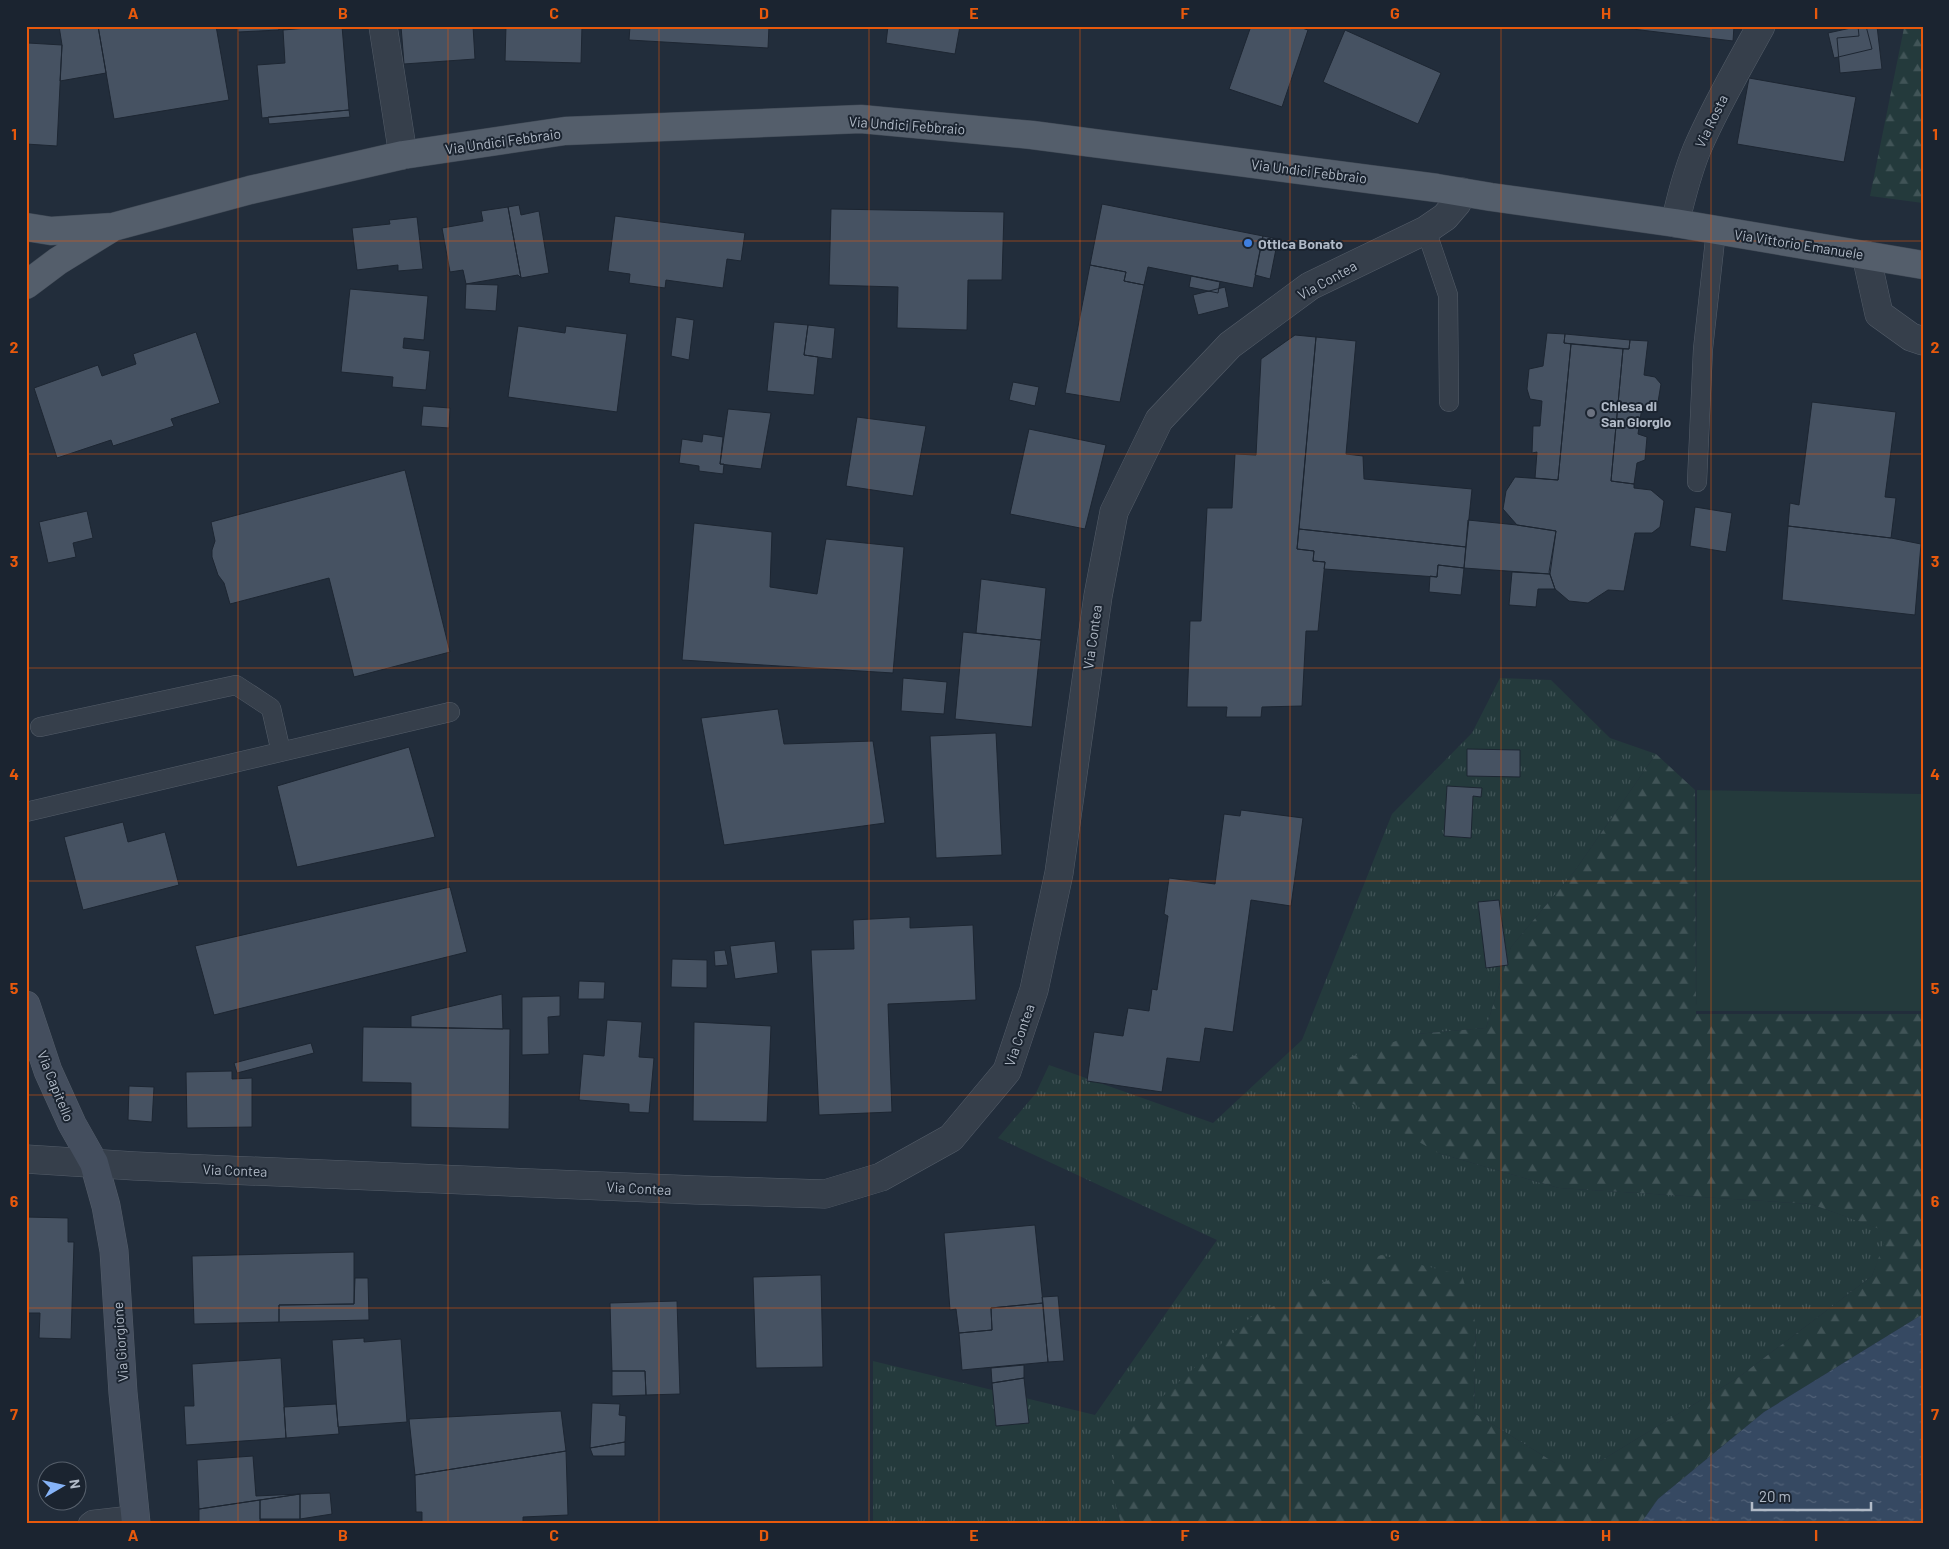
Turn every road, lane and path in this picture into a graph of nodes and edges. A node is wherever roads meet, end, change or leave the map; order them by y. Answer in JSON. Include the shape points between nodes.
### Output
{"nodes":[{"id":1,"x":383,"y":26,"type":"edge"},
{"id":2,"x":1761,"y":26,"type":"edge"},
{"id":3,"x":403,"y":155,"type":"junction"},
{"id":4,"x":1450,"y":190,"type":"junction"},
{"id":5,"x":1675,"y":223,"type":"junction"},
{"id":6,"x":26,"y":227,"type":"edge"},
{"id":7,"x":113,"y":227,"type":"junction"},
{"id":8,"x":1426,"y":230,"type":"junction"},
{"id":9,"x":1716,"y":231,"type":"junction"},
{"id":10,"x":1866,"y":255,"type":"junction"},
{"id":11,"x":1923,"y":265,"type":"edge"},
{"id":12,"x":26,"y":285,"type":"edge"},
{"id":13,"x":1923,"y":341,"type":"edge"},
{"id":14,"x":1449,"y":402,"type":"dead end"},
{"id":15,"x":1697,"y":482,"type":"dead end"},
{"id":16,"x":450,"y":712,"type":"dead end"},
{"id":17,"x":40,"y":727,"type":"dead end"},
{"id":18,"x":281,"y":752,"type":"junction"},
{"id":19,"x":26,"y":812,"type":"edge"},
{"id":20,"x":26,"y":1005,"type":"edge"},
{"id":21,"x":26,"y":1159,"type":"edge"},
{"id":22,"x":94,"y":1163,"type":"junction"},
{"id":23,"x":136,"y":1519,"type":"edge"},
{"id":24,"x":88,"y":1523,"type":"edge"}],
"edges":[{"from":1,"to":3,"type":"street"},
{"from":2,"to":5,"type":"street","name":"Via Rosta","via":[[1696,150]]},
{"from":3,"to":4,"type":"main road","name":"Via Undici Febbraio","via":[[565,132],[861,119],[1032,135]]},
{"from":3,"to":7,"type":"main road","name":"Via Undici Febbraio","via":[[250,190]]},
{"from":4,"to":5,"type":"main road","name":"Via Undici Febbraio"},
{"from":4,"to":8,"type":"street"},
{"from":5,"to":9,"type":"main road","name":"Via Vittorio Emanuele"},
{"from":6,"to":7,"type":"main road","name":"Via Undici Febbraio","via":[[51,231]]},
{"from":7,"to":12,"type":"main road","name":"Via Undici Febbraio"},
{"from":8,"to":14,"type":"lane","via":[[1448,295]]},
{"from":8,"to":22,"type":"street","name":"Via Contea","via":[[1310,286],[1230,345],[1159,420],[1114,512],[1098,596],[1059,873],[1034,990],[1007,1071],[951,1138],[881,1177],[825,1194]]},
{"from":9,"to":10,"type":"main road","name":"Via Vittorio Emanuele"},
{"from":9,"to":15,"type":"lane","via":[[1703,349]]},
{"from":10,"to":11,"type":"main road","name":"Via Vittorio Emanuele"},
{"from":10,"to":13,"type":"street","via":[[1879,314],[1910,337]]},
{"from":16,"to":18,"type":"lane"},
{"from":17,"to":18,"type":"lane","via":[[236,685],[271,708]]},
{"from":18,"to":19,"type":"lane"},
{"from":20,"to":22,"type":"street","name":"Via Capitello","via":[[48,1071]]},
{"from":21,"to":22,"type":"street","name":"Via Contea"},
{"from":22,"to":23,"type":"street","name":"Via Giorgione","via":[[114,1251],[123,1393]]},
{"from":23,"to":24,"type":"lane","via":[[92,1520]]}]}
